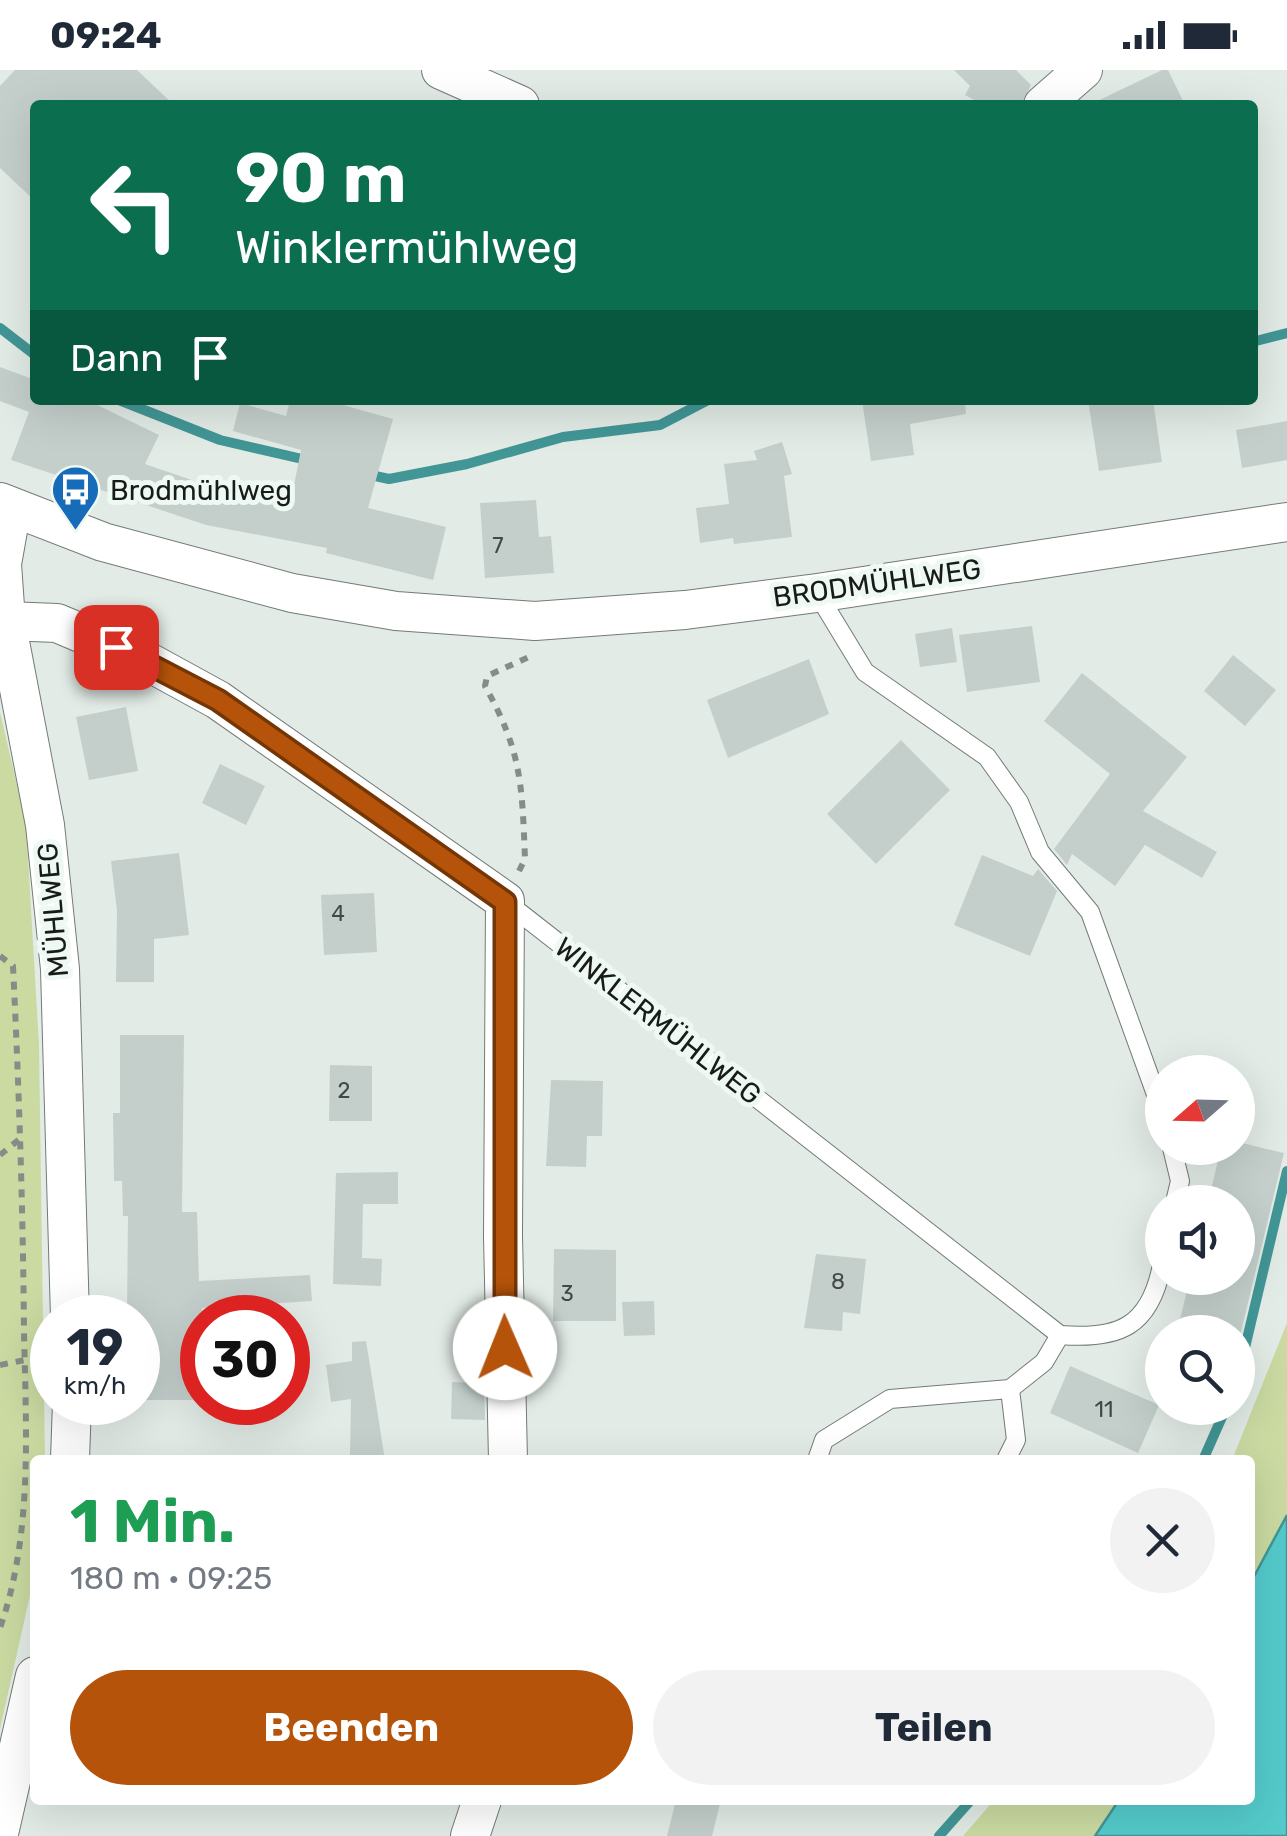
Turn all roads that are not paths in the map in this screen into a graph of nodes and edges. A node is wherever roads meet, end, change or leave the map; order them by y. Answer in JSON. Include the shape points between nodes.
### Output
{"nodes":[{"id":1,"x":441,"y":70,"type":"edge"},
{"id":2,"x":1083,"y":70,"type":"edge"},
{"id":3,"x":509,"y":100,"type":"edge"},
{"id":4,"x":1049,"y":100,"type":"edge"},
{"id":5,"x":6,"y":505,"type":"edge"},
{"id":6,"x":1287,"y":522,"type":"edge"},
{"id":7,"x":817,"y":593,"type":"junction"},
{"id":8,"x":6,"y":620,"type":"junction"},
{"id":9,"x":505,"y":902,"type":"junction"},
{"id":10,"x":1145,"y":1064,"type":"edge"},
{"id":11,"x":69,"y":1295,"type":"edge"},
{"id":12,"x":1156,"y":1295,"type":"edge"},
{"id":13,"x":1060,"y":1334,"type":"junction"},
{"id":14,"x":1010,"y":1388,"type":"junction"},
{"id":15,"x":71,"y":1425,"type":"edge"},
{"id":16,"x":70,"y":1455,"type":"edge"},
{"id":17,"x":508,"y":1455,"type":"edge"},
{"id":18,"x":819,"y":1455,"type":"edge"},
{"id":19,"x":1008,"y":1455,"type":"edge"},
{"id":20,"x":30,"y":1698,"type":"edge"},
{"id":21,"x":480,"y":1805,"type":"edge"},
{"id":22,"x":0,"y":1829,"type":"edge"},
{"id":23,"x":470,"y":1836,"type":"edge"}],
"edges":[{"from":1,"to":3,"type":"street"},
{"from":2,"to":4,"type":"street"},
{"from":5,"to":7,"type":"street","name":"BRODMÜHLWEG","via":[[103,542],[292,594],[396,611],[535,620]]},
{"from":5,"to":8,"type":"street","name":"MÜHLWEG"},
{"from":6,"to":7,"type":"street","name":"BRODMÜHLWEG"},
{"from":7,"to":10,"type":"lane","via":[[864,672],[987,758],[1019,802],[1040,852],[1090,912]]},
{"from":8,"to":9,"type":"street","name":"WINKLERMÜHLWEG","via":[[57,623],[203,692]]},
{"from":8,"to":11,"type":"street","name":"MÜHLWEG","via":[[46,825],[60,969]]},
{"from":9,"to":13,"type":"lane","name":"WINKLERMÜHLWEG"},
{"from":9,"to":17,"type":"street"},
{"from":12,"to":13,"type":"lane","via":[[1128,1328],[1094,1338]]},
{"from":13,"to":14,"type":"lane","via":[[1044,1362]]},
{"from":14,"to":18,"type":"lane","via":[[890,1399],[824,1440]]},
{"from":14,"to":19,"type":"lane","via":[[1016,1440]]},
{"from":15,"to":16,"type":"street"},
{"from":20,"to":22,"type":"street"},
{"from":21,"to":23,"type":"street"}]}
